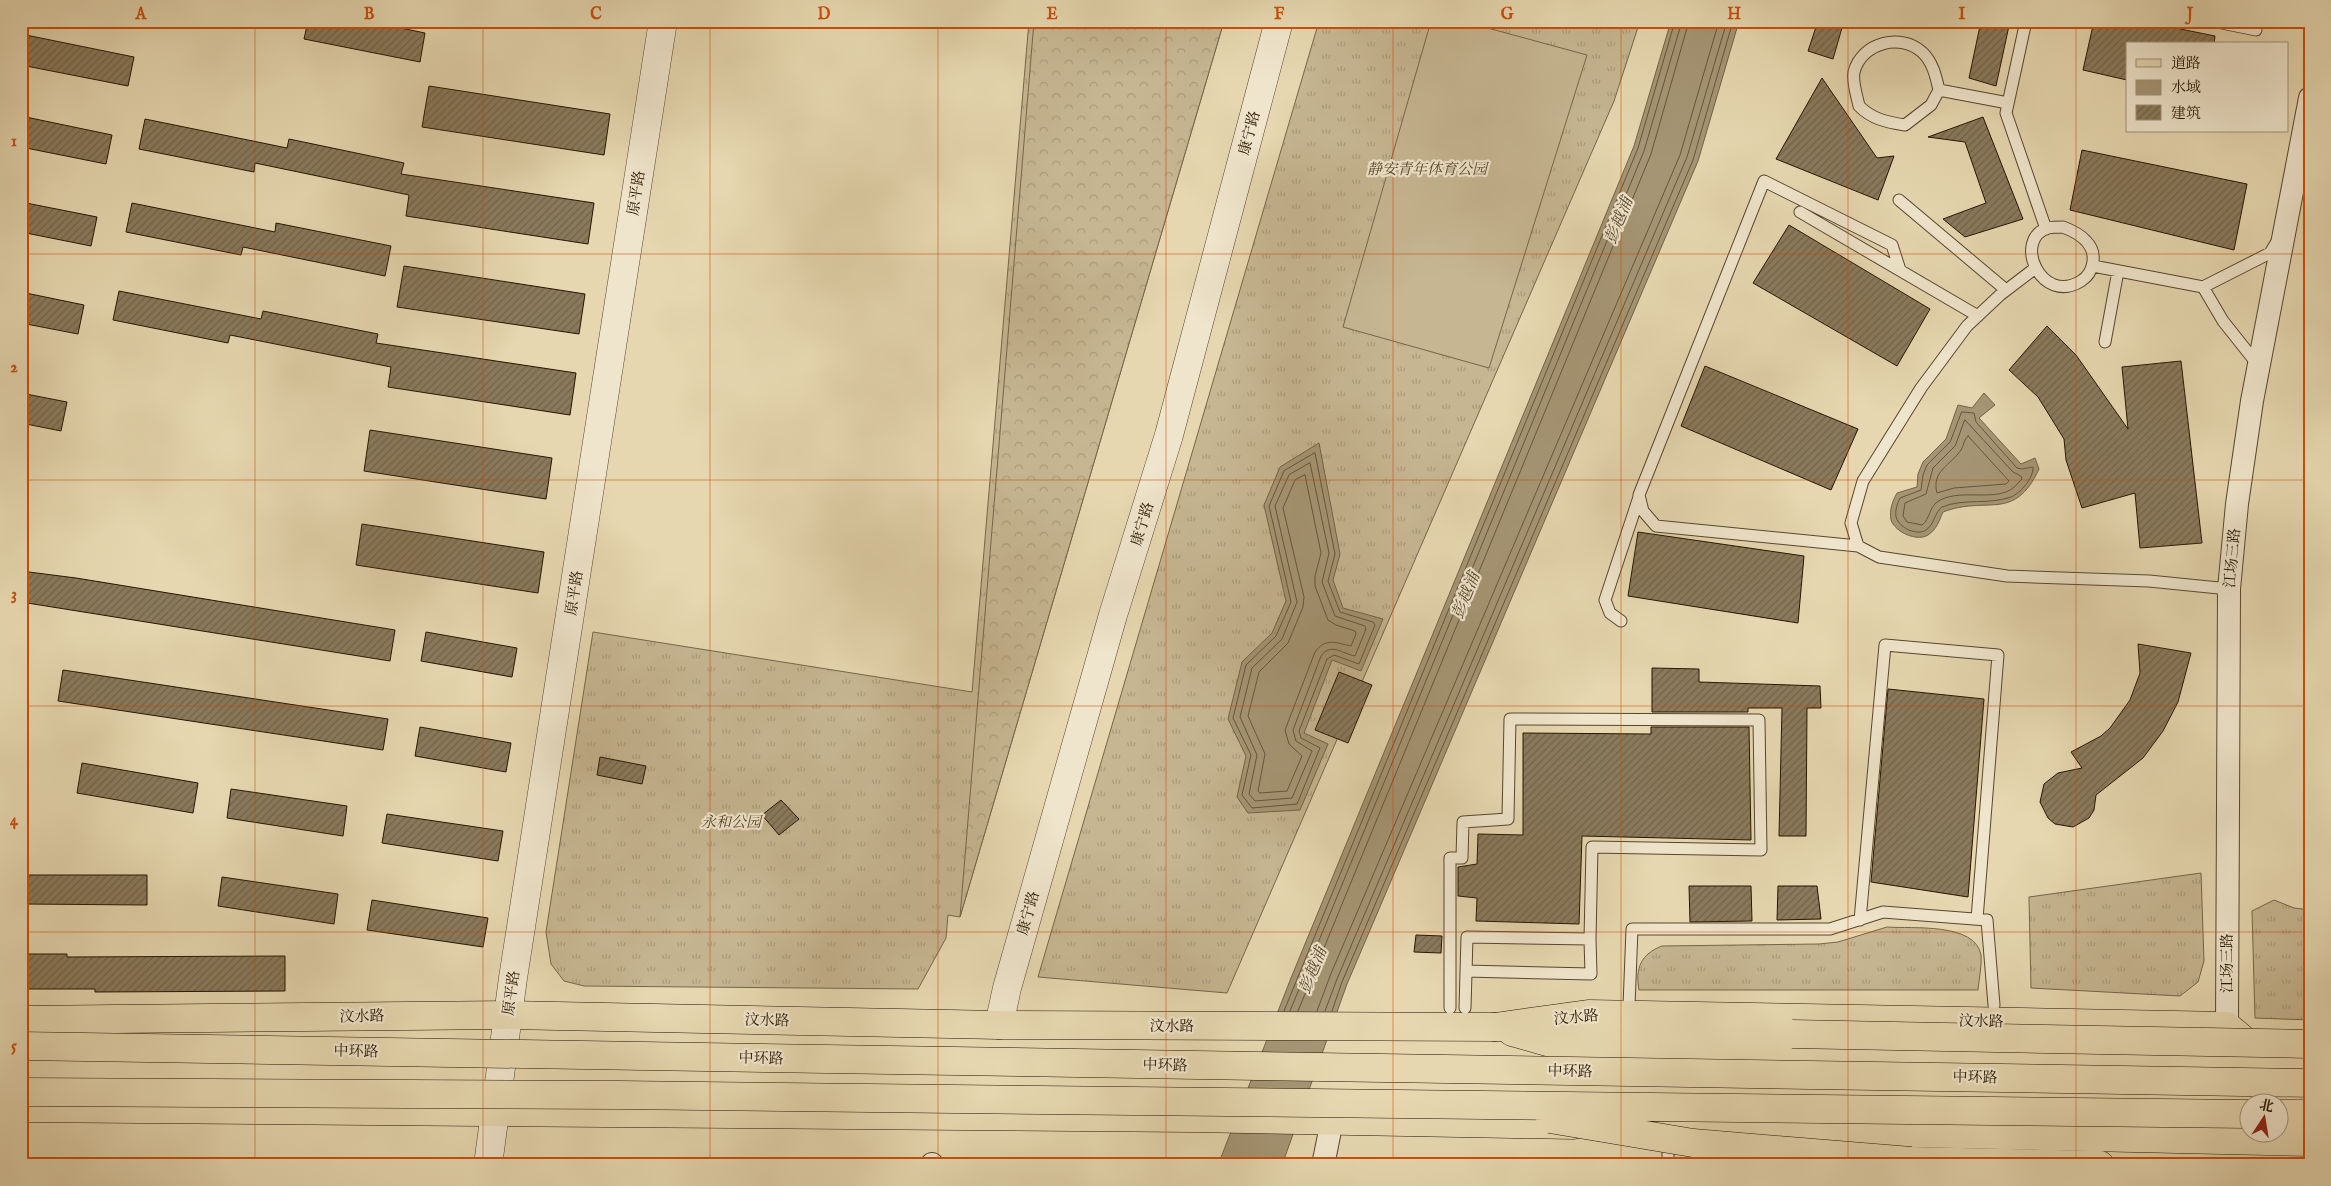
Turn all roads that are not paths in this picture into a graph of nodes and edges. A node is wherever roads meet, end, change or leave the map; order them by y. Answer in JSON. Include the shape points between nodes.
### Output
{"nodes":[{"id":1,"x":662,"y":21,"type":"edge"},
{"id":2,"x":1279,"y":21,"type":"edge"},
{"id":3,"x":2026,"y":21,"type":"edge"},
{"id":4,"x":2212,"y":21,"type":"edge"},
{"id":5,"x":2256,"y":30,"type":"dead end"},
{"id":6,"x":1940,"y":90,"type":"junction"},
{"id":7,"x":2310,"y":98,"type":"edge"},
{"id":8,"x":2008,"y":103,"type":"junction"},
{"id":9,"x":1899,"y":200,"type":"dead end"},
{"id":10,"x":1800,"y":212,"type":"dead end"},
{"id":11,"x":2046,"y":229,"type":"junction"},
{"id":12,"x":2282,"y":233,"type":"junction"},
{"id":13,"x":2093,"y":266,"type":"junction"},
{"id":14,"x":2034,"y":269,"type":"junction"},
{"id":15,"x":1900,"y":270,"type":"junction"},
{"id":16,"x":2118,"y":271,"type":"junction"},
{"id":17,"x":2204,"y":287,"type":"junction"},
{"id":18,"x":2006,"y":290,"type":"junction"},
{"id":19,"x":1978,"y":316,"type":"junction"},
{"id":20,"x":2105,"y":342,"type":"dead end"},
{"id":21,"x":2258,"y":365,"type":"junction"},
{"id":22,"x":1639,"y":495,"type":"junction"},
{"id":23,"x":1858,"y":546,"type":"junction"},
{"id":24,"x":2229,"y":589,"type":"junction"},
{"id":25,"x":1621,"y":620,"type":"dead end"},
{"id":26,"x":1977,"y":919,"type":"junction"},
{"id":27,"x":1860,"y":920,"type":"junction"},
{"id":28,"x":1590,"y":940,"type":"junction"},
{"id":29,"x":1466,"y":972,"type":"junction"},
{"id":30,"x":1994,"y":1005,"type":"dead end"},
{"id":31,"x":1629,"y":1006,"type":"dead end"},
{"id":32,"x":1450,"y":1008,"type":"dead end"},
{"id":33,"x":1465,"y":1008,"type":"dead end"},
{"id":34,"x":508,"y":1015,"type":"junction"},
{"id":35,"x":21,"y":1020,"type":"edge"},
{"id":36,"x":999,"y":1025,"type":"junction"},
{"id":37,"x":2226,"y":1026,"type":"junction"},
{"id":38,"x":1495,"y":1028,"type":"junction"},
{"id":39,"x":1796,"y":1043,"type":"junction"},
{"id":40,"x":2310,"y":1044,"type":"edge"},
{"id":41,"x":21,"y":1046,"type":"edge"},
{"id":42,"x":2264,"y":1057,"type":"junction"},
{"id":43,"x":2310,"y":1059,"type":"edge"},
{"id":44,"x":21,"y":1060,"type":"edge"},
{"id":45,"x":501,"y":1072,"type":"junction"},
{"id":46,"x":21,"y":1078,"type":"edge"},
{"id":47,"x":73,"y":1079,"type":"junction"},
{"id":48,"x":2310,"y":1083,"type":"edge"},
{"id":49,"x":1202,"y":1084,"type":"junction"},
{"id":50,"x":1728,"y":1084,"type":"junction"},
{"id":51,"x":825,"y":1086,"type":"junction"},
{"id":52,"x":1347,"y":1086,"type":"junction"},
{"id":53,"x":21,"y":1092,"type":"edge"},
{"id":54,"x":2310,"y":1092,"type":"edge"},
{"id":55,"x":1548,"y":1097,"type":"junction"},
{"id":56,"x":21,"y":1101,"type":"edge"},
{"id":57,"x":1465,"y":1105,"type":"junction"},
{"id":58,"x":21,"y":1108,"type":"edge"},
{"id":59,"x":497,"y":1111,"type":"junction"},
{"id":60,"x":2238,"y":1111,"type":"edge"},
{"id":61,"x":2238,"y":1112,"type":"edge"},
{"id":62,"x":2288,"y":1112,"type":"edge"},
{"id":63,"x":2310,"y":1113,"type":"edge"},
{"id":64,"x":912,"y":1116,"type":"junction"},
{"id":65,"x":1321,"y":1120,"type":"junction"},
{"id":66,"x":1495,"y":1123,"type":"junction"},
{"id":67,"x":1668,"y":1127,"type":"junction"},
{"id":68,"x":1755,"y":1129,"type":"junction"},
{"id":69,"x":2310,"y":1142,"type":"edge"},
{"id":70,"x":488,"y":1165,"type":"edge"},
{"id":71,"x":1323,"y":1165,"type":"edge"},
{"id":72,"x":1668,"y":1165,"type":"edge"},
{"id":73,"x":1805,"y":1165,"type":"edge"},
{"id":74,"x":2100,"y":1165,"type":"edge"}],
"edges":[{"from":1,"to":34,"type":"street","name":"原平路"},
{"from":2,"to":36,"type":"street","name":"康宁路","via":[[1170,434],[1113,615]]},
{"from":3,"to":8,"type":"lane"},
{"from":4,"to":5,"type":"lane"},
{"from":6,"to":6,"type":"lane","via":[[1930,62],[1922,52],[1906,42],[1875,46],[1861,56],[1854,73],[1858,106],[1868,115],[1886,122],[1905,125],[1931,105]]},
{"from":6,"to":8,"type":"lane"},
{"from":7,"to":12,"type":"street","name":"江场三路"},
{"from":8,"to":11,"type":"lane","via":[[2006,113]]},
{"from":9,"to":18,"type":"lane"},
{"from":10,"to":15,"type":"lane"},
{"from":11,"to":13,"type":"lane","via":[[2063,226],[2087,241]]},
{"from":11,"to":14,"type":"lane","via":[[2033,245]]},
{"from":12,"to":17,"type":"lane","via":[[2270,253]]},
{"from":12,"to":21,"type":"street","name":"江场三路"},
{"from":13,"to":14,"type":"lane","via":[[2088,276],[2074,285],[2045,281]]},
{"from":13,"to":16,"type":"lane"},
{"from":14,"to":18,"type":"lane"},
{"from":15,"to":19,"type":"lane"},
{"from":15,"to":22,"type":"lane","via":[[1892,245],[1764,181]]},
{"from":16,"to":17,"type":"lane"},
{"from":16,"to":20,"type":"lane"},
{"from":17,"to":21,"type":"lane","via":[[2223,321]]},
{"from":18,"to":19,"type":"lane"},
{"from":19,"to":23,"type":"lane","via":[[1921,388],[1863,480],[1851,523]]},
{"from":21,"to":24,"type":"street","name":"江场三路","via":[[2236,504]]},
{"from":22,"to":23,"type":"lane","via":[[1642,511],[1656,526]]},
{"from":22,"to":25,"type":"lane","via":[[1605,600],[1610,614]]},
{"from":23,"to":24,"type":"lane","via":[[1879,557],[2007,576],[2149,581]]},
{"from":24,"to":37,"type":"street","name":"江场三路"},
{"from":26,"to":27,"type":"lane","via":[[1883,912]]},
{"from":26,"to":27,"type":"lane","via":[[1998,655],[1885,644]]},
{"from":26,"to":30,"type":"lane","via":[[1987,920]]},
{"from":27,"to":31,"type":"lane","via":[[1830,929],[1632,930]]},
{"from":28,"to":29,"type":"lane","via":[[1468,937]]},
{"from":28,"to":29,"type":"lane","via":[[1591,974]]},
{"from":28,"to":32,"type":"lane","via":[[1592,848],[1761,850],[1758,720],[1510,718],[1508,819],[1463,822],[1462,858],[1450,858]]},
{"from":29,"to":33,"type":"lane"},
{"from":34,"to":35,"type":"main road","name":"汶水路"},
{"from":34,"to":36,"type":"main road","name":"汶水路"},
{"from":34,"to":45,"type":"street","name":"原平路"},
{"from":36,"to":38,"type":"main road","name":"汶水路"},
{"from":37,"to":38,"type":"main road","name":"汶水路","via":[[1588,1014]]},
{"from":37,"to":42,"type":"main road"},
{"from":38,"to":39,"type":"main road"},
{"from":39,"to":40,"type":"main road","bridge":true},
{"from":39,"to":42,"type":"main road"},
{"from":39,"to":50,"type":"main road"},
{"from":41,"to":48,"type":"main road","name":"中环路","bridge":true},
{"from":42,"to":43,"type":"main road"},
{"from":44,"to":45,"type":"main road"},
{"from":45,"to":47,"type":"main road"},
{"from":45,"to":49,"type":"main road"},
{"from":45,"to":51,"type":"main road"},
{"from":45,"to":59,"type":"street","name":"原平路"},
{"from":46,"to":47,"type":"main road"},
{"from":47,"to":56,"type":"main road"},
{"from":49,"to":51,"type":"main road"},
{"from":49,"to":52,"type":"main road"},
{"from":50,"to":52,"type":"main road"},
{"from":50,"to":54,"type":"main road"},
{"from":51,"to":64,"type":"main road"},
{"from":52,"to":55,"type":"main road"},
{"from":53,"to":57,"type":"main road","bridge":true},
{"from":55,"to":60,"type":"main road","via":[[2094,1104]]},
{"from":55,"to":66,"type":"main road"},
{"from":57,"to":61,"type":"main road","bridge":true},
{"from":57,"to":74,"type":"main road","bridge":true,"via":[[1693,1143],[1911,1161]]},
{"from":58,"to":59,"type":"main road"},
{"from":59,"to":64,"type":"main road"},
{"from":59,"to":70,"type":"street","name":"原平路"},
{"from":62,"to":63,"type":"main road"},
{"from":64,"to":65,"type":"main road"},
{"from":65,"to":66,"type":"main road"},
{"from":65,"to":71,"type":"street"},
{"from":66,"to":67,"type":"main road"},
{"from":67,"to":68,"type":"main road"},
{"from":67,"to":72,"type":"lane"},
{"from":68,"to":69,"type":"main road"},
{"from":68,"to":73,"type":"main road"}]}
